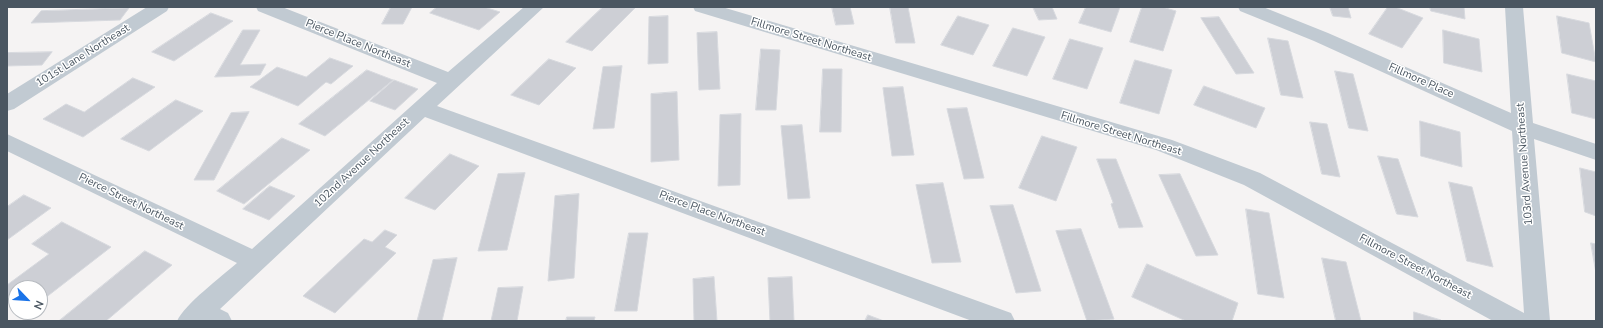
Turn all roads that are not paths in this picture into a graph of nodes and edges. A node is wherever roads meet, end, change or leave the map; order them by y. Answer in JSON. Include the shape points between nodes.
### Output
{"nodes":[{"id":1,"x":160,"y":7,"type":"edge"},
{"id":2,"x":265,"y":7,"type":"edge"},
{"id":3,"x":535,"y":7,"type":"edge"},
{"id":4,"x":702,"y":7,"type":"edge"},
{"id":5,"x":1247,"y":7,"type":"edge"},
{"id":6,"x":1514,"y":7,"type":"edge"},
{"id":7,"x":451,"y":81,"type":"junction"},
{"id":8,"x":7,"y":104,"type":"edge"},
{"id":9,"x":422,"y":108,"type":"junction"},
{"id":10,"x":1523,"y":127,"type":"junction"},
{"id":11,"x":7,"y":142,"type":"edge"},
{"id":12,"x":1596,"y":152,"type":"edge"},
{"id":13,"x":254,"y":262,"type":"junction"},
{"id":14,"x":203,"y":318,"type":"edge"},
{"id":15,"x":1002,"y":321,"type":"edge"},
{"id":16,"x":1516,"y":321,"type":"edge"},
{"id":17,"x":1537,"y":321,"type":"edge"}],
"edges":[{"from":1,"to":8,"type":"street","name":"101st Lane Northeast"},
{"from":2,"to":7,"type":"street","name":"Pierce Place Northeast"},
{"from":3,"to":7,"type":"street","name":"102nd Avenue Northeast"},
{"from":4,"to":16,"type":"street","name":"Fillmore Street Northeast","via":[[1171,148],[1252,179]]},
{"from":5,"to":10,"type":"street","name":"Fillmore Place"},
{"from":6,"to":10,"type":"street","name":"103rd Avenue Northeast"},
{"from":7,"to":9,"type":"street","name":"102nd Avenue Northeast"},
{"from":9,"to":13,"type":"street","name":"102nd Avenue Northeast"},
{"from":9,"to":15,"type":"street","name":"Pierce Place Northeast"},
{"from":10,"to":12,"type":"street","name":"Fillmore Place"},
{"from":10,"to":17,"type":"street","name":"103rd Avenue Northeast"},
{"from":11,"to":13,"type":"street","name":"Pierce Street Northeast"},
{"from":13,"to":14,"type":"street","name":"102nd Avenue Northeast"}]}
